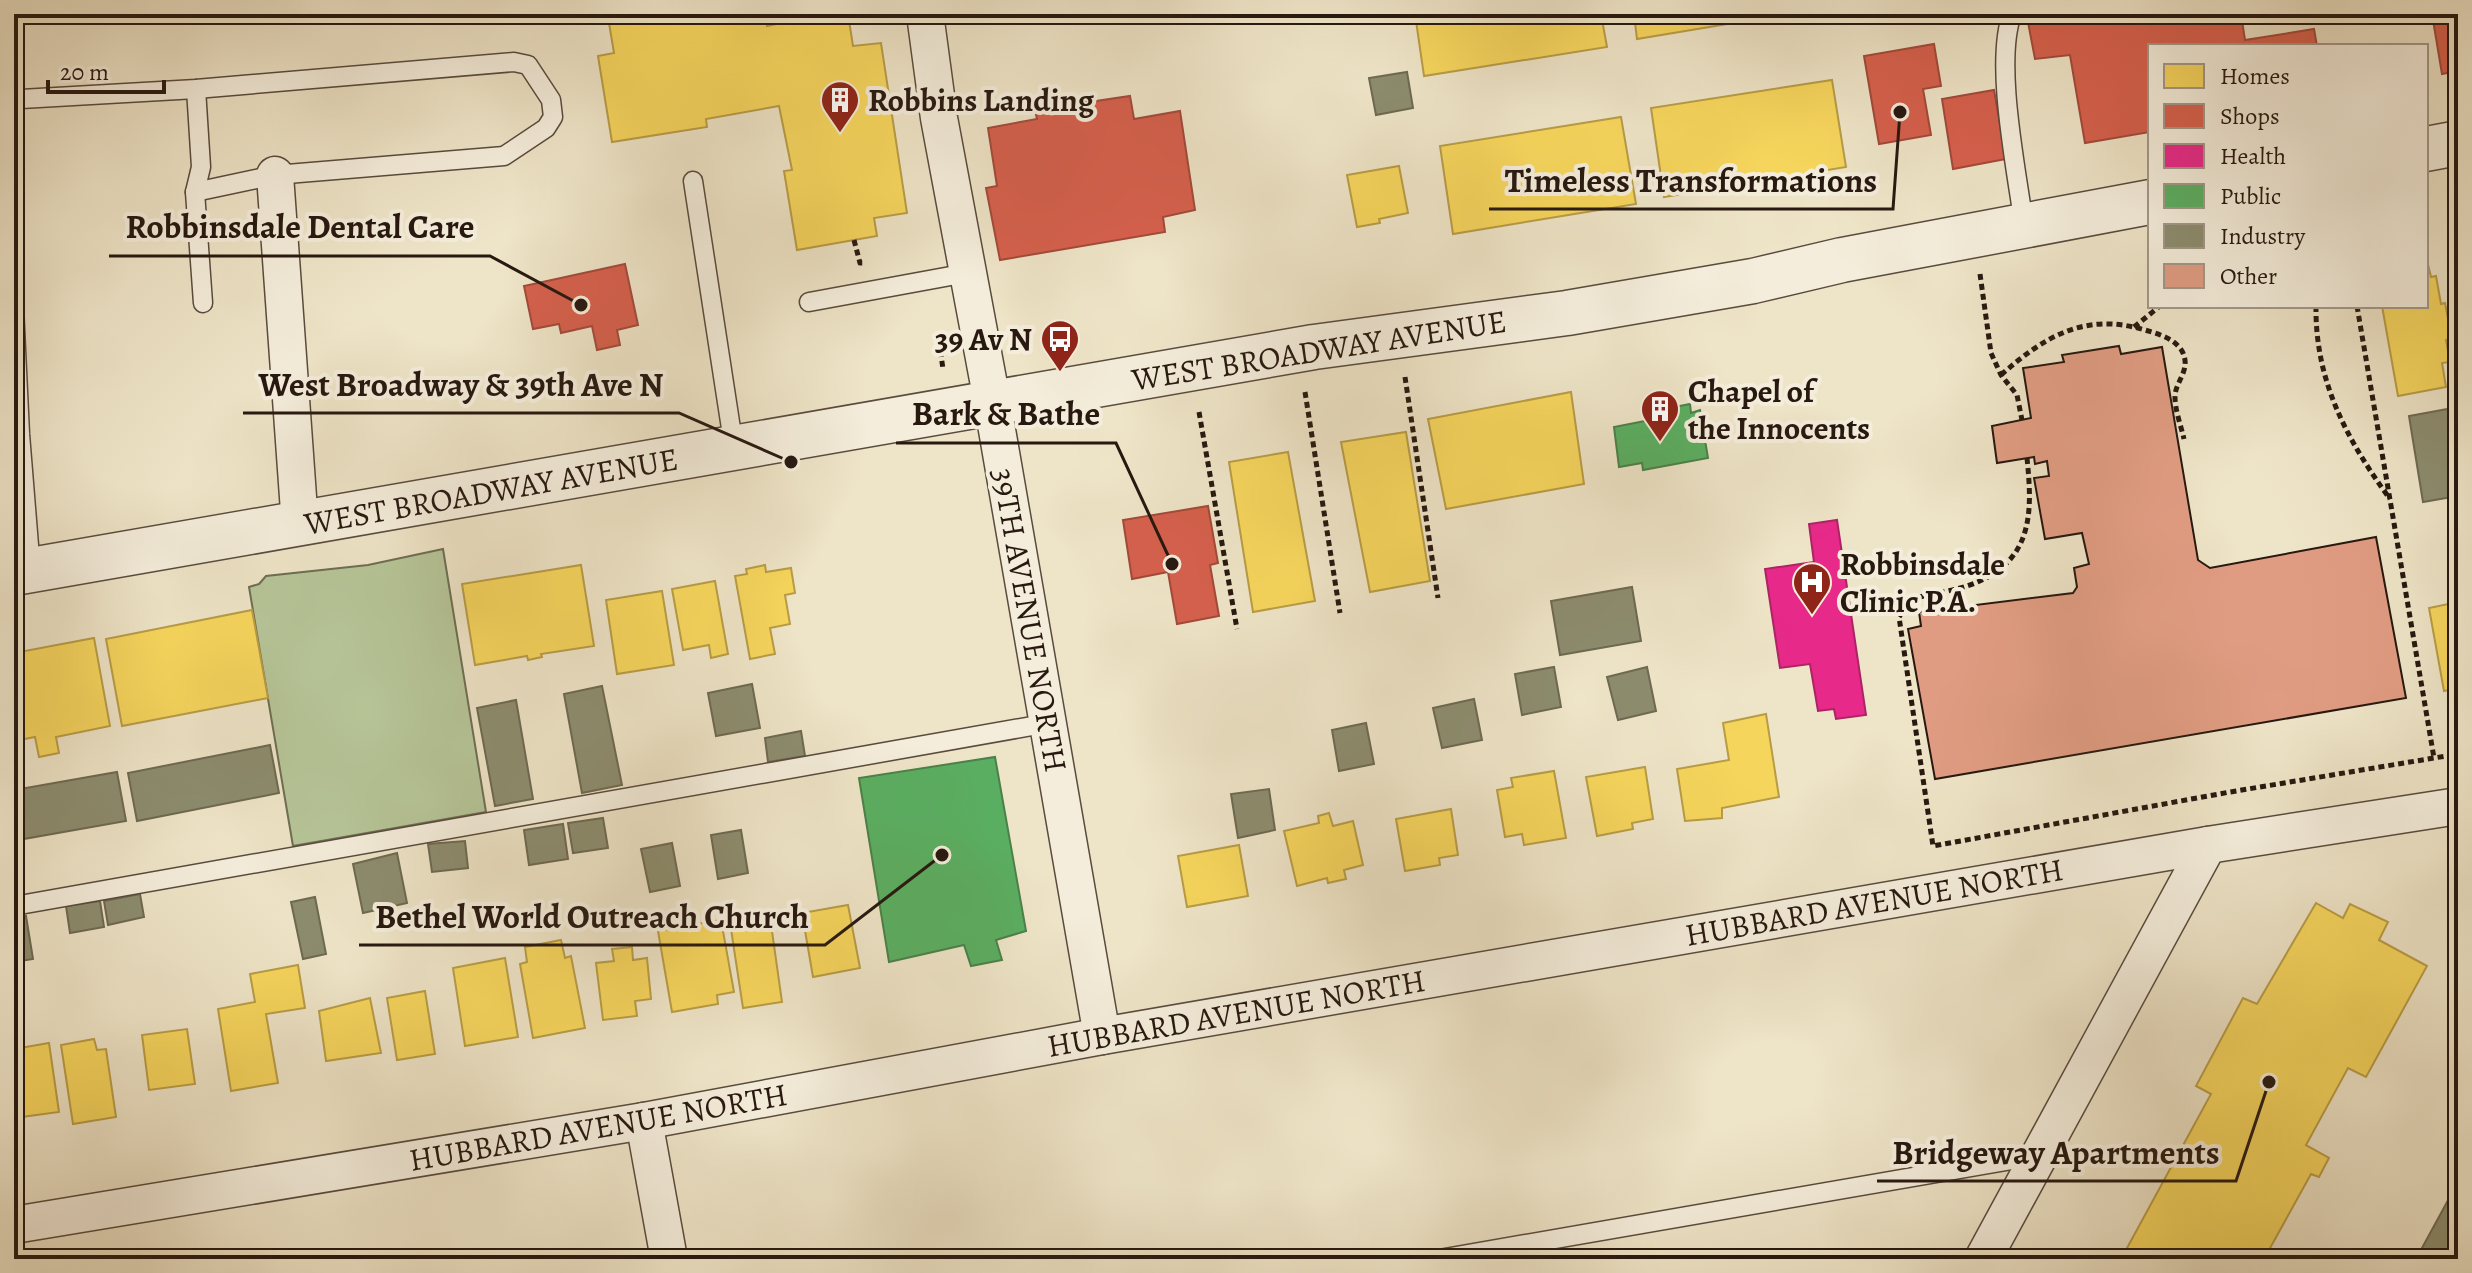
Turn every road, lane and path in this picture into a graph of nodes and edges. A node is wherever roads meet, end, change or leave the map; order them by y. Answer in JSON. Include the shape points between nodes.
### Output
{"nodes":[{"id":1,"x":925,"y":14,"type":"edge"},
{"id":2,"x":2012,"y":14,"type":"edge"},
{"id":3,"x":196,"y":89,"type":"junction"},
{"id":4,"x":14,"y":102,"type":"edge"},
{"id":5,"x":2458,"y":143,"type":"edge"},
{"id":6,"x":2428,"y":149,"type":"edge"},
{"id":7,"x":275,"y":175,"type":"junction"},
{"id":8,"x":693,"y":181,"type":"dead end"},
{"id":9,"x":195,"y":192,"type":"junction"},
{"id":10,"x":2148,"y":202,"type":"edge"},
{"id":11,"x":2024,"y":226,"type":"junction"},
{"id":12,"x":967,"y":273,"type":"junction"},
{"id":13,"x":1980,"y":273,"type":"dead end"},
{"id":14,"x":809,"y":302,"type":"dead end"},
{"id":15,"x":203,"y":303,"type":"dead end"},
{"id":16,"x":14,"y":307,"type":"edge"},
{"id":17,"x":2158,"y":308,"type":"edge"},
{"id":18,"x":2316,"y":308,"type":"edge"},
{"id":19,"x":2357,"y":308,"type":"edge"},
{"id":20,"x":2134,"y":327,"type":"junction"},
{"id":21,"x":2001,"y":375,"type":"junction"},
{"id":22,"x":1404,"y":376,"type":"dead end"},
{"id":23,"x":1305,"y":392,"type":"dead end"},
{"id":24,"x":992,"y":401,"type":"junction"},
{"id":25,"x":1199,"y":412,"type":"dead end"},
{"id":26,"x":2022,"y":420,"type":"dead end"},
{"id":27,"x":2184,"y":439,"type":"dead end"},
{"id":28,"x":734,"y":448,"type":"junction"},
{"id":29,"x":2027,"y":458,"type":"dead end"},
{"id":30,"x":2391,"y":501,"type":"junction"},
{"id":31,"x":300,"y":525,"type":"junction"},
{"id":32,"x":22,"y":571,"type":"edge"},
{"id":33,"x":1438,"y":598,"type":"dead end"},
{"id":34,"x":1340,"y":613,"type":"dead end"},
{"id":35,"x":1237,"y":629,"type":"dead end"},
{"id":36,"x":1049,"y":723,"type":"junction"},
{"id":37,"x":2458,"y":754,"type":"edge"},
{"id":38,"x":2434,"y":758,"type":"junction"},
{"id":39,"x":2458,"y":806,"type":"edge"},
{"id":40,"x":2208,"y":845,"type":"junction"},
{"id":41,"x":14,"y":906,"type":"edge"},
{"id":42,"x":1102,"y":1036,"type":"junction"},
{"id":43,"x":644,"y":1121,"type":"junction"},
{"id":44,"x":2041,"y":1155,"type":"junction"},
{"id":45,"x":14,"y":1225,"type":"edge"},
{"id":46,"x":669,"y":1259,"type":"edge"},
{"id":47,"x":1439,"y":1259,"type":"edge"},
{"id":48,"x":1983,"y":1259,"type":"edge"}],
"edges":[{"from":1,"to":12,"type":"street","name":"39TH AVENUE NORTH"},
{"from":2,"to":11,"type":"lane","via":[[2006,80]]},
{"from":3,"to":4,"type":"lane"},
{"from":3,"to":7,"type":"lane","via":[[514,62],[528,65],[551,100],[553,117],[546,128],[504,156]]},
{"from":3,"to":9,"type":"lane","via":[[201,167]]},
{"from":5,"to":6,"type":"street"},
{"from":7,"to":9,"type":"lane"},
{"from":7,"to":31,"type":"street"},
{"from":8,"to":28,"type":"lane"},
{"from":9,"to":15,"type":"lane"},
{"from":10,"to":11,"type":"street","name":"WEST BROADWAY AVENUE"},
{"from":11,"to":24,"type":"street","name":"WEST BROADWAY AVENUE","via":[[1567,313],[1314,347]]},
{"from":12,"to":14,"type":"lane"},
{"from":12,"to":24,"type":"street","name":"39TH AVENUE NORTH"},
{"from":13,"to":21,"type":"path","via":[[1991,353]]},
{"from":16,"to":32,"type":"lane"},
{"from":17,"to":20,"type":"path"},
{"from":18,"to":30,"type":"path","via":[[2325,377],[2337,415]]},
{"from":19,"to":30,"type":"path"},
{"from":20,"to":21,"type":"path","via":[[2108,322],[2080,326],[2049,338]]},
{"from":20,"to":27,"type":"path","via":[[2161,335],[2183,353],[2185,373],[2175,395]]},
{"from":21,"to":26,"type":"path","via":[[2017,395]]},
{"from":22,"to":33,"type":"path"},
{"from":23,"to":34,"type":"path"},
{"from":24,"to":28,"type":"street","name":"WEST BROADWAY AVENUE"},
{"from":24,"to":36,"type":"street","name":"39TH AVENUE NORTH"},
{"from":25,"to":35,"type":"path"},
{"from":28,"to":31,"type":"street","name":"WEST BROADWAY AVENUE"},
{"from":29,"to":38,"type":"path","via":[[2031,501],[2024,536],[2011,560],[1983,580],[1911,599],[1899,617],[1933,846]]},
{"from":30,"to":38,"type":"path"},
{"from":31,"to":32,"type":"street","name":"WEST BROADWAY AVENUE"},
{"from":36,"to":41,"type":"lane"},
{"from":36,"to":42,"type":"street","name":"39TH AVENUE NORTH"},
{"from":37,"to":38,"type":"path"},
{"from":39,"to":40,"type":"street","name":"HUBBARD AVENUE NORTH"},
{"from":40,"to":42,"type":"street","name":"HUBBARD AVENUE NORTH"},
{"from":40,"to":44,"type":"street"},
{"from":42,"to":43,"type":"street","name":"HUBBARD AVENUE NORTH"},
{"from":43,"to":45,"type":"street","name":"HUBBARD AVENUE NORTH"},
{"from":43,"to":46,"type":"street"},
{"from":44,"to":47,"type":"lane"},
{"from":44,"to":48,"type":"street"}]}
